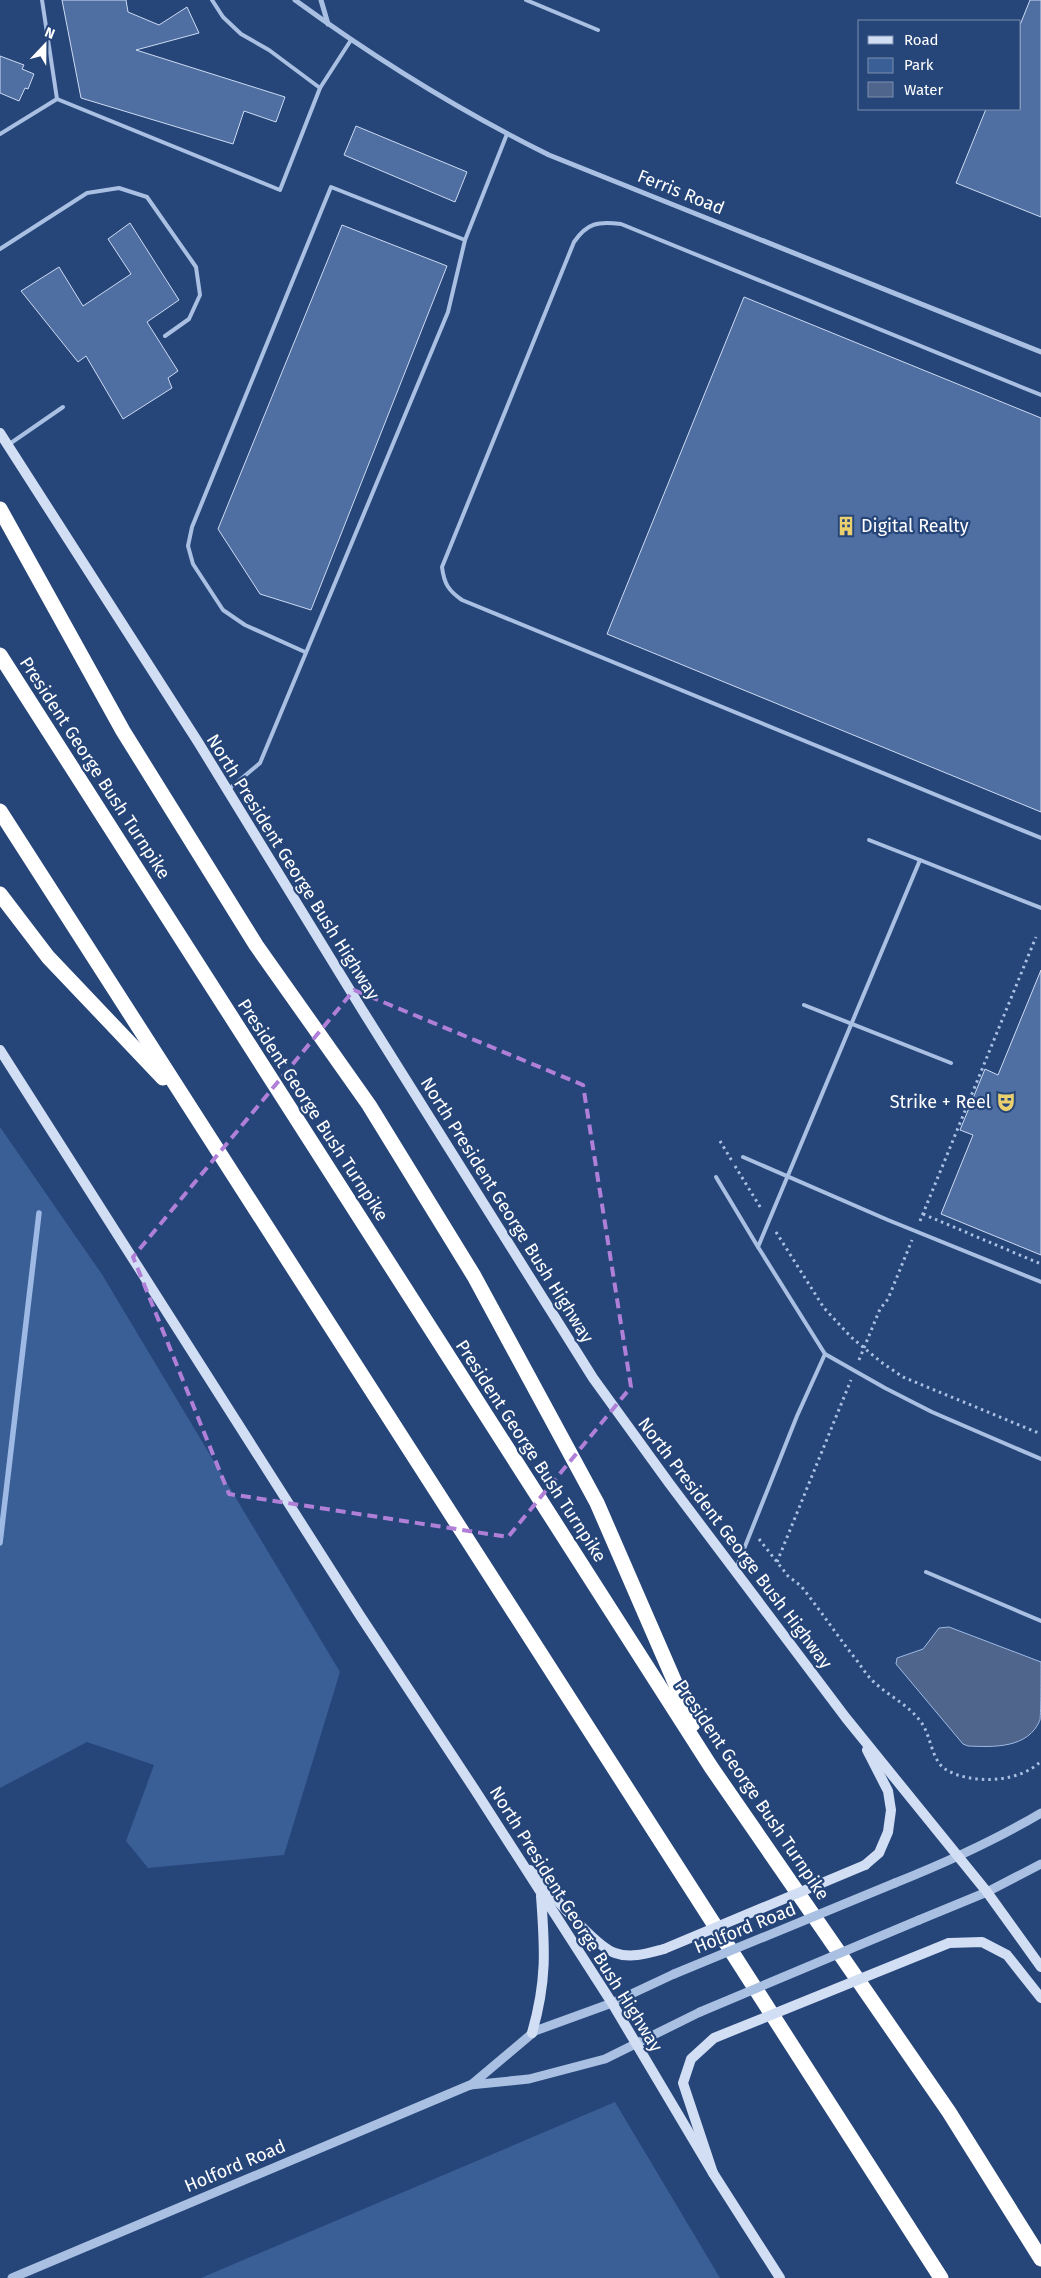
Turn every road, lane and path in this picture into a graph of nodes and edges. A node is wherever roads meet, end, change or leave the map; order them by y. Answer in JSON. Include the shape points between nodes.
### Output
{"nodes":[{"id":1,"x":42,"y":0,"type":"edge"},
{"id":2,"x":212,"y":0,"type":"edge"},
{"id":3,"x":296,"y":0,"type":"edge"},
{"id":4,"x":321,"y":0,"type":"edge"},
{"id":5,"x":526,"y":0,"type":"edge"},
{"id":6,"x":328,"y":24,"type":"junction"},
{"id":7,"x":598,"y":30,"type":"dead end"},
{"id":8,"x":351,"y":40,"type":"junction"},
{"id":9,"x":320,"y":88,"type":"junction"},
{"id":10,"x":57,"y":99,"type":"junction"},
{"id":11,"x":0,"y":134,"type":"edge"},
{"id":12,"x":507,"y":134,"type":"junction"},
{"id":13,"x":465,"y":240,"type":"junction"},
{"id":14,"x":0,"y":249,"type":"edge"},
{"id":15,"x":165,"y":336,"type":"dead end"},
{"id":16,"x":1041,"y":352,"type":"edge"},
{"id":17,"x":1041,"y":395,"type":"edge"},
{"id":18,"x":63,"y":407,"type":"dead end"},
{"id":19,"x":0,"y":433,"type":"edge"},
{"id":20,"x":8,"y":445,"type":"junction"},
{"id":21,"x":0,"y":509,"type":"edge"},
{"id":22,"x":305,"y":652,"type":"junction"},
{"id":23,"x":0,"y":656,"type":"edge"},
{"id":24,"x":227,"y":790,"type":"junction"},
{"id":25,"x":0,"y":811,"type":"edge"},
{"id":26,"x":1041,"y":838,"type":"edge"},
{"id":27,"x":869,"y":840,"type":"dead end"},
{"id":28,"x":920,"y":860,"type":"junction"},
{"id":29,"x":0,"y":894,"type":"edge"},
{"id":30,"x":1041,"y":908,"type":"edge"},
{"id":31,"x":1036,"y":937,"type":"dead end"},
{"id":32,"x":804,"y":1005,"type":"dead end"},
{"id":33,"x":851,"y":1023,"type":"junction"},
{"id":34,"x":0,"y":1050,"type":"edge"},
{"id":35,"x":951,"y":1063,"type":"dead end"},
{"id":36,"x":187,"y":1102,"type":"junction"},
{"id":37,"x":720,"y":1141,"type":"dead end"},
{"id":38,"x":743,"y":1157,"type":"dead end"},
{"id":39,"x":788,"y":1176,"type":"junction"},
{"id":40,"x":716,"y":1177,"type":"dead end"},
{"id":41,"x":762,"y":1209,"type":"dead end"},
{"id":42,"x":780,"y":1238,"type":"dead end"},
{"id":43,"x":912,"y":1240,"type":"dead end"},
{"id":44,"x":758,"y":1247,"type":"junction"},
{"id":45,"x":1041,"y":1264,"type":"edge"},
{"id":46,"x":1041,"y":1282,"type":"edge"},
{"id":47,"x":864,"y":1348,"type":"junction"},
{"id":48,"x":826,"y":1354,"type":"junction"},
{"id":49,"x":860,"y":1357,"type":"dead end"},
{"id":50,"x":848,"y":1387,"type":"dead end"},
{"id":51,"x":1041,"y":1434,"type":"edge"},
{"id":52,"x":1041,"y":1459,"type":"edge"},
{"id":53,"x":764,"y":1545,"type":"dead end"},
{"id":54,"x":777,"y":1562,"type":"junction"},
{"id":55,"x":736,"y":1571,"type":"junction"},
{"id":56,"x":926,"y":1572,"type":"dead end"},
{"id":57,"x":1041,"y":1620,"type":"edge"},
{"id":58,"x":857,"y":1731,"type":"junction"},
{"id":59,"x":1041,"y":1761,"type":"edge"},
{"id":60,"x":711,"y":1766,"type":"junction"},
{"id":61,"x":1041,"y":1813,"type":"edge"},
{"id":62,"x":512,"y":1851,"type":"junction"},
{"id":63,"x":958,"y":1857,"type":"junction"},
{"id":64,"x":1041,"y":1864,"type":"edge"},
{"id":65,"x":987,"y":1892,"type":"junction"},
{"id":66,"x":541,"y":1895,"type":"junction"},
{"id":67,"x":1041,"y":1967,"type":"edge"},
{"id":68,"x":1041,"y":1998,"type":"edge"},
{"id":69,"x":612,"y":2004,"type":"junction"},
{"id":70,"x":532,"y":2033,"type":"junction"},
{"id":71,"x":636,"y":2042,"type":"junction"},
{"id":72,"x":470,"y":2085,"type":"junction"},
{"id":73,"x":713,"y":2173,"type":"junction"},
{"id":74,"x":1041,"y":2257,"type":"edge"},
{"id":75,"x":12,"y":2278,"type":"edge"},
{"id":76,"x":780,"y":2278,"type":"edge"},
{"id":77,"x":941,"y":2278,"type":"edge"}],
"edges":[{"from":1,"to":10,"type":"lane"},
{"from":2,"to":9,"type":"lane","via":[[223,17],[241,34],[269,50]]},
{"from":3,"to":6,"type":"street","name":"Ferris Road"},
{"from":4,"to":6,"type":"street"},
{"from":5,"to":7,"type":"lane"},
{"from":6,"to":8,"type":"street","name":"Ferris Road"},
{"from":8,"to":9,"type":"lane"},
{"from":8,"to":12,"type":"street","name":"Ferris Road"},
{"from":9,"to":10,"type":"lane","via":[[280,190]]},
{"from":10,"to":11,"type":"lane"},
{"from":12,"to":13,"type":"lane"},
{"from":12,"to":16,"type":"street","name":"Ferris Road","via":[[549,155]]},
{"from":13,"to":22,"type":"lane","via":[[448,312]]},
{"from":13,"to":22,"type":"lane","via":[[331,187],[192,527],[188,546],[193,564],[223,610],[245,625]]},
{"from":14,"to":15,"type":"lane","via":[[87,193],[118,188],[147,197],[196,267],[200,295],[189,320]]},
{"from":17,"to":26,"type":"lane","via":[[621,224],[593,224],[582,230],[574,242],[442,567],[449,591],[462,600]]},
{"from":18,"to":20,"type":"lane"},
{"from":19,"to":20,"type":"main road","name":"North President George Bush Highway"},
{"from":20,"to":24,"type":"main road","name":"North President George Bush Highway"},
{"from":21,"to":60,"type":"highway","via":[[123,731],[250,937],[369,1105],[474,1276],[597,1503]]},
{"from":22,"to":24,"type":"lane","via":[[260,763]]},
{"from":23,"to":60,"type":"highway","name":"President George Bush Turnpike"},
{"from":24,"to":55,"type":"main road","name":"North President George Bush Highway","via":[[593,1378]]},
{"from":25,"to":36,"type":"highway"},
{"from":27,"to":28,"type":"lane"},
{"from":28,"to":30,"type":"lane"},
{"from":28,"to":33,"type":"lane"},
{"from":29,"to":36,"type":"highway","via":[[48,958]]},
{"from":31,"to":45,"type":"path","via":[[922,1216]]},
{"from":32,"to":33,"type":"lane"},
{"from":33,"to":35,"type":"lane"},
{"from":33,"to":39,"type":"lane"},
{"from":34,"to":62,"type":"main road","name":"North President George Bush Highway"},
{"from":36,"to":77,"type":"highway"},
{"from":37,"to":41,"type":"path"},
{"from":38,"to":39,"type":"lane"},
{"from":39,"to":44,"type":"lane"},
{"from":39,"to":46,"type":"lane"},
{"from":40,"to":44,"type":"lane"},
{"from":42,"to":47,"type":"path","via":[[824,1308]]},
{"from":43,"to":47,"type":"path"},
{"from":44,"to":48,"type":"lane"},
{"from":47,"to":49,"type":"path"},
{"from":47,"to":51,"type":"path","via":[[903,1377]]},
{"from":48,"to":52,"type":"lane","via":[[932,1412]]},
{"from":48,"to":55,"type":"lane","via":[[797,1416]]},
{"from":50,"to":54,"type":"path"},
{"from":53,"to":54,"type":"path"},
{"from":54,"to":59,"type":"path","via":[[801,1586],[875,1683],[901,1702],[923,1725],[943,1768],[957,1775],[1012,1778],[1026,1773]]},
{"from":55,"to":58,"type":"main road","name":"North President George Bush Highway"},
{"from":56,"to":57,"type":"lane"},
{"from":58,"to":62,"type":"main road","bridge":true,"via":[[888,1791],[891,1810],[888,1832],[879,1852],[865,1865],[664,1949],[640,1956],[615,1953],[593,1938]]},
{"from":58,"to":63,"type":"main road","name":"North President George Bush Highway"},
{"from":60,"to":74,"type":"highway","name":"President George Bush Turnpike","via":[[949,2112]]},
{"from":61,"to":63,"type":"street","name":"Holford Road","via":[[1007,1834]]},
{"from":62,"to":66,"type":"main road","name":"North President George Bush Highway"},
{"from":63,"to":65,"type":"main road","name":"North President George Bush Highway"},
{"from":63,"to":69,"type":"street","name":"Holford Road","bridge":true,"via":[[674,1974]]},
{"from":64,"to":65,"type":"street","name":"Holford Road"},
{"from":65,"to":67,"type":"main road","name":"North President George Bush Highway"},
{"from":65,"to":71,"type":"street","name":"Holford Road","bridge":true},
{"from":66,"to":69,"type":"main road","name":"North President George Bush Highway"},
{"from":66,"to":70,"type":"main road","via":[[546,1954],[544,1982]]},
{"from":68,"to":73,"type":"main road","bridge":true,"via":[[1007,1955],[982,1942],[949,1943],[714,2038],[691,2059],[684,2083]]},
{"from":69,"to":70,"type":"street","name":"Holford Road"},
{"from":69,"to":71,"type":"main road","name":"North President George Bush Highway"},
{"from":70,"to":72,"type":"street","name":"Holford Road"},
{"from":71,"to":72,"type":"street","name":"Holford Road","via":[[605,2060],[529,2079]]},
{"from":71,"to":73,"type":"main road","name":"North President George Bush Highway"},
{"from":72,"to":75,"type":"street","name":"Holford Road"},
{"from":73,"to":76,"type":"main road","name":"North President George Bush Highway"}]}
